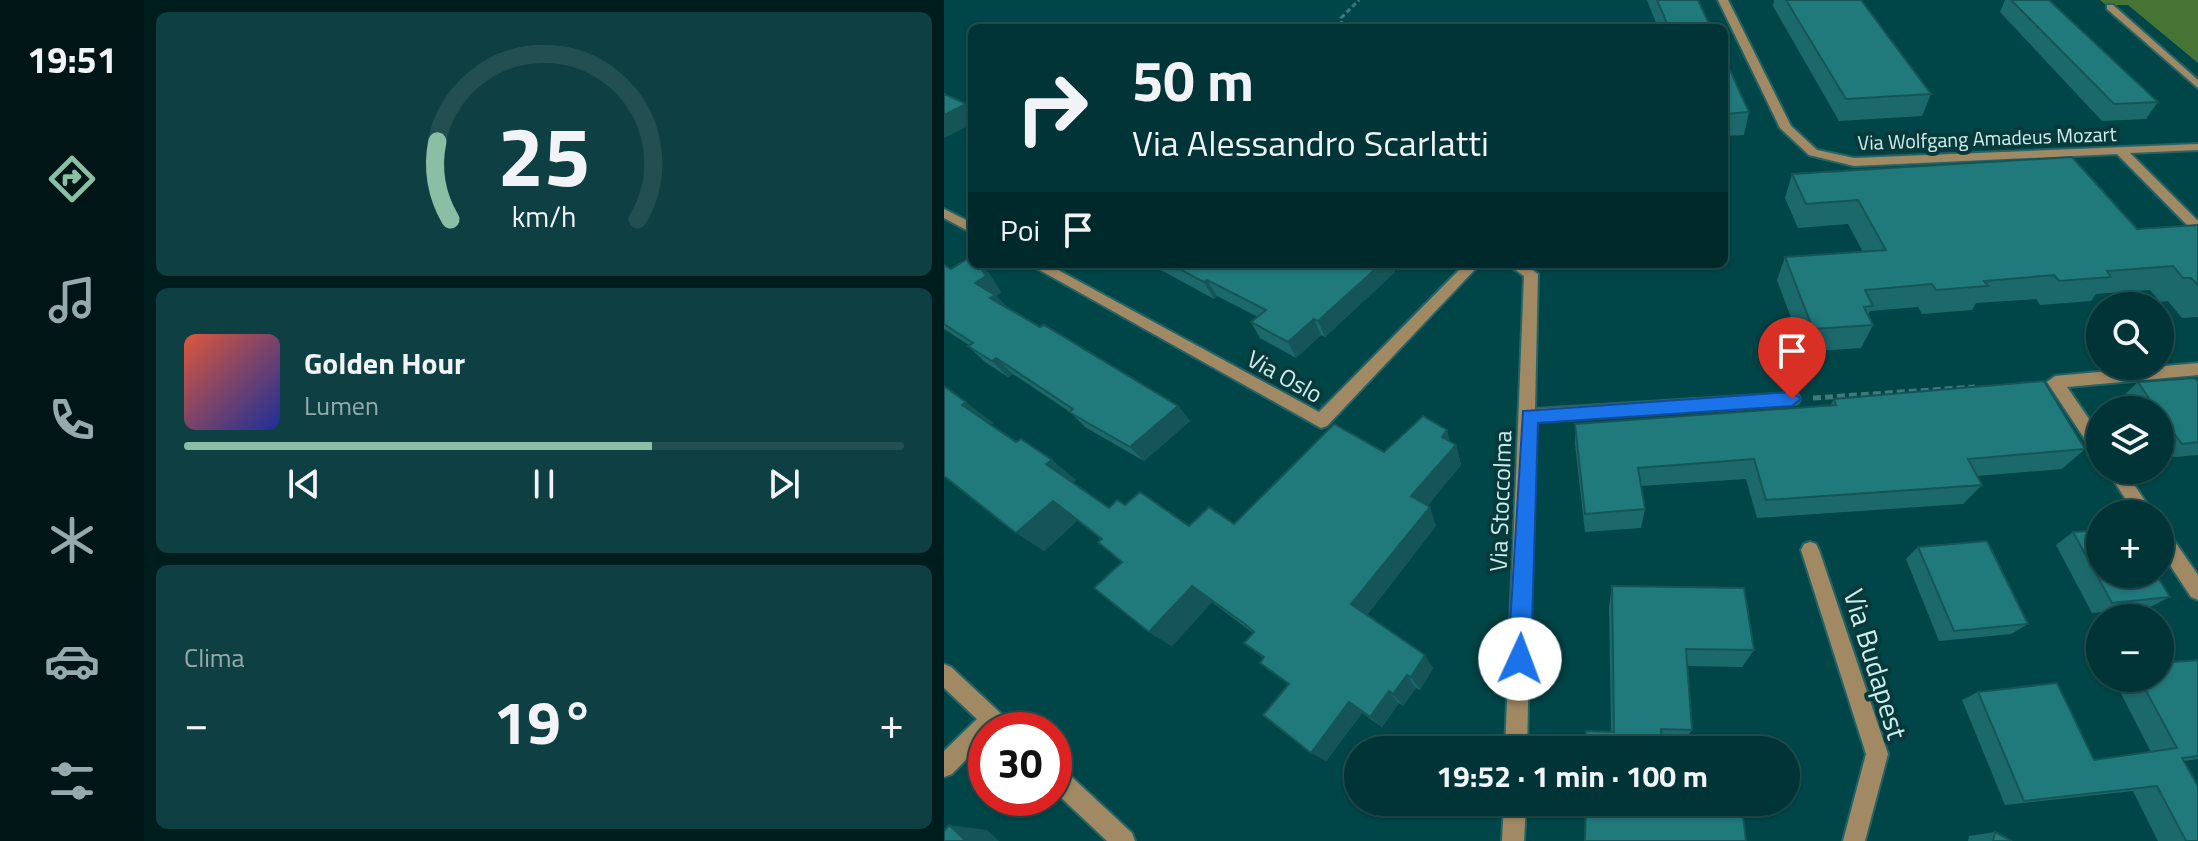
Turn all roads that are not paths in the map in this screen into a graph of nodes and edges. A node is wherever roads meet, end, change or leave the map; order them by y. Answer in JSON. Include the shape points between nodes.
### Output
{"nodes":[{"id":1,"x":1723,"y":0,"type":"edge"},
{"id":2,"x":2110,"y":7,"type":"dead end"},
{"id":3,"x":2198,"y":85,"type":"edge"},
{"id":4,"x":2198,"y":147,"type":"edge"},
{"id":5,"x":2121,"y":151,"type":"junction"},
{"id":6,"x":944,"y":213,"type":"edge"},
{"id":7,"x":968,"y":227,"type":"edge"},
{"id":8,"x":2198,"y":228,"type":"edge"},
{"id":9,"x":1043,"y":268,"type":"edge"},
{"id":10,"x":1469,"y":268,"type":"edge"},
{"id":11,"x":1521,"y":268,"type":"edge"},
{"id":12,"x":2198,"y":369,"type":"edge"},
{"id":13,"x":1792,"y":399,"type":"road end"},
{"id":14,"x":1529,"y":416,"type":"junction"},
{"id":15,"x":2086,"y":427,"type":"edge"},
{"id":16,"x":1810,"y":550,"type":"dead end"},
{"id":17,"x":2174,"y":556,"type":"edge"},
{"id":18,"x":2198,"y":591,"type":"edge"},
{"id":19,"x":944,"y":674,"type":"edge"},
{"id":20,"x":985,"y":712,"type":"edge"},
{"id":21,"x":1517,"y":736,"type":"edge"},
{"id":22,"x":968,"y":747,"type":"edge"},
{"id":23,"x":944,"y":766,"type":"edge"},
{"id":24,"x":1072,"y":793,"type":"edge"},
{"id":25,"x":1514,"y":816,"type":"edge"},
{"id":26,"x":1124,"y":841,"type":"edge"},
{"id":27,"x":1513,"y":841,"type":"edge"},
{"id":28,"x":1854,"y":841,"type":"edge"}],
"edges":[{"from":1,"to":5,"type":"street","name":"Via Wolfgang Amadeus Mozart","via":[[1786,128],[1813,153],[1854,162]]},
{"from":2,"to":3,"type":"street"},
{"from":4,"to":5,"type":"street","name":"Via Wolfgang Amadeus Mozart"},
{"from":5,"to":8,"type":"street"},
{"from":6,"to":7,"type":"street"},
{"from":9,"to":10,"type":"street","name":"Via Oslo","via":[[1321,421]]},
{"from":11,"to":14,"type":"street","name":"Via Stoccolma","via":[[1531,274]]},
{"from":12,"to":15,"type":"street","via":[[2055,382]]},
{"from":13,"to":14,"type":"street"},
{"from":14,"to":21,"type":"street","name":"Via Stoccolma"},
{"from":16,"to":28,"type":"street","name":"Via Budapest","via":[[1877,754]]},
{"from":17,"to":18,"type":"street"},
{"from":19,"to":20,"type":"street"},
{"from":22,"to":23,"type":"street"},
{"from":24,"to":26,"type":"street"},
{"from":25,"to":27,"type":"street"}]}
